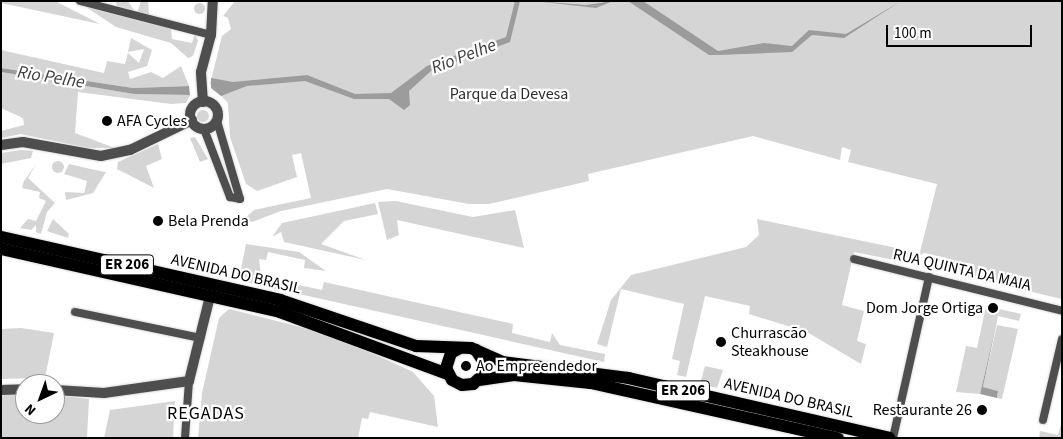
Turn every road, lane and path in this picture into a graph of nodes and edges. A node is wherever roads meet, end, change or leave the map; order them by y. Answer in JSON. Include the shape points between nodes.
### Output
{"nodes":[{"id":1,"x":80,"y":1,"type":"edge"},
{"id":2,"x":213,"y":1,"type":"edge"},
{"id":3,"x":211,"y":35,"type":"junction"},
{"id":4,"x":203,"y":102,"type":"junction"},
{"id":5,"x":192,"y":120,"type":"junction"},
{"id":6,"x":217,"y":121,"type":"junction"},
{"id":7,"x":204,"y":129,"type":"junction"},
{"id":8,"x":1,"y":146,"type":"edge"},
{"id":9,"x":1,"y":237,"type":"edge"},
{"id":10,"x":1,"y":250,"type":"edge"},
{"id":11,"x":854,"y":259,"type":"dead end"},
{"id":12,"x":929,"y":277,"type":"junction"},
{"id":13,"x":210,"y":296,"type":"junction"},
{"id":14,"x":1062,"y":311,"type":"edge"},
{"id":15,"x":75,"y":312,"type":"dead end"},
{"id":16,"x":200,"y":338,"type":"junction"},
{"id":17,"x":1062,"y":338,"type":"edge"},
{"id":18,"x":460,"y":348,"type":"junction"},
{"id":19,"x":476,"y":350,"type":"junction"},
{"id":20,"x":448,"y":374,"type":"junction"},
{"id":21,"x":479,"y":380,"type":"junction"},
{"id":22,"x":189,"y":381,"type":"junction"},
{"id":23,"x":15,"y":389,"type":"edge"},
{"id":24,"x":1,"y":390,"type":"edge"},
{"id":25,"x":65,"y":391,"type":"edge"},
{"id":26,"x":1043,"y":420,"type":"dead end"},
{"id":27,"x":186,"y":438,"type":"edge"},
{"id":28,"x":838,"y":438,"type":"edge"},
{"id":29,"x":891,"y":438,"type":"edge"}],
"edges":[{"from":1,"to":3,"type":"street"},
{"from":2,"to":3,"type":"street"},
{"from":3,"to":4,"type":"street","via":[[201,72]]},
{"from":4,"to":5,"type":"street","via":[[192,110]]},
{"from":4,"to":6,"type":"street","via":[[216,109]]},
{"from":5,"to":7,"type":"street"},
{"from":5,"to":8,"type":"street","via":[[130,150],[101,156],[23,142]]},
{"from":6,"to":7,"type":"street"},
{"from":6,"to":7,"type":"street","via":[[240,199],[230,197]]},
{"from":9,"to":18,"type":"main road","name":"AVENIDA DO BRASIL","number":"ER 206","via":[[280,300],[416,346]]},
{"from":10,"to":13,"type":"main road","name":"AVENIDA DO BRASIL","number":"ER 206"},
{"from":11,"to":12,"type":"street","name":"RUA QUINTA DA MAIA"},
{"from":12,"to":14,"type":"street","name":"RUA QUINTA DA MAIA"},
{"from":12,"to":29,"type":"street"},
{"from":13,"to":16,"type":"street"},
{"from":13,"to":20,"type":"main road","name":"AVENIDA DO BRASIL","number":"ER 206","via":[[338,330]]},
{"from":15,"to":16,"type":"street"},
{"from":16,"to":22,"type":"street"},
{"from":17,"to":26,"type":"street"},
{"from":18,"to":19,"type":"main road","number":"ER 206"},
{"from":18,"to":20,"type":"main road","via":[[448,358]]},
{"from":19,"to":21,"type":"main road","via":[[485,364]]},
{"from":19,"to":29,"type":"main road","name":"AVENIDA DO BRASIL","number":"ER 206","via":[[502,362],[628,378]]},
{"from":20,"to":21,"type":"main road","number":"ER 206","via":[[462,385]]},
{"from":21,"to":28,"type":"main road","name":"AVENIDA DO BRASIL","number":"ER 206","via":[[514,375],[591,383]]},
{"from":22,"to":25,"type":"street","via":[[104,393]]},
{"from":22,"to":27,"type":"street"},
{"from":23,"to":24,"type":"street"}]}
